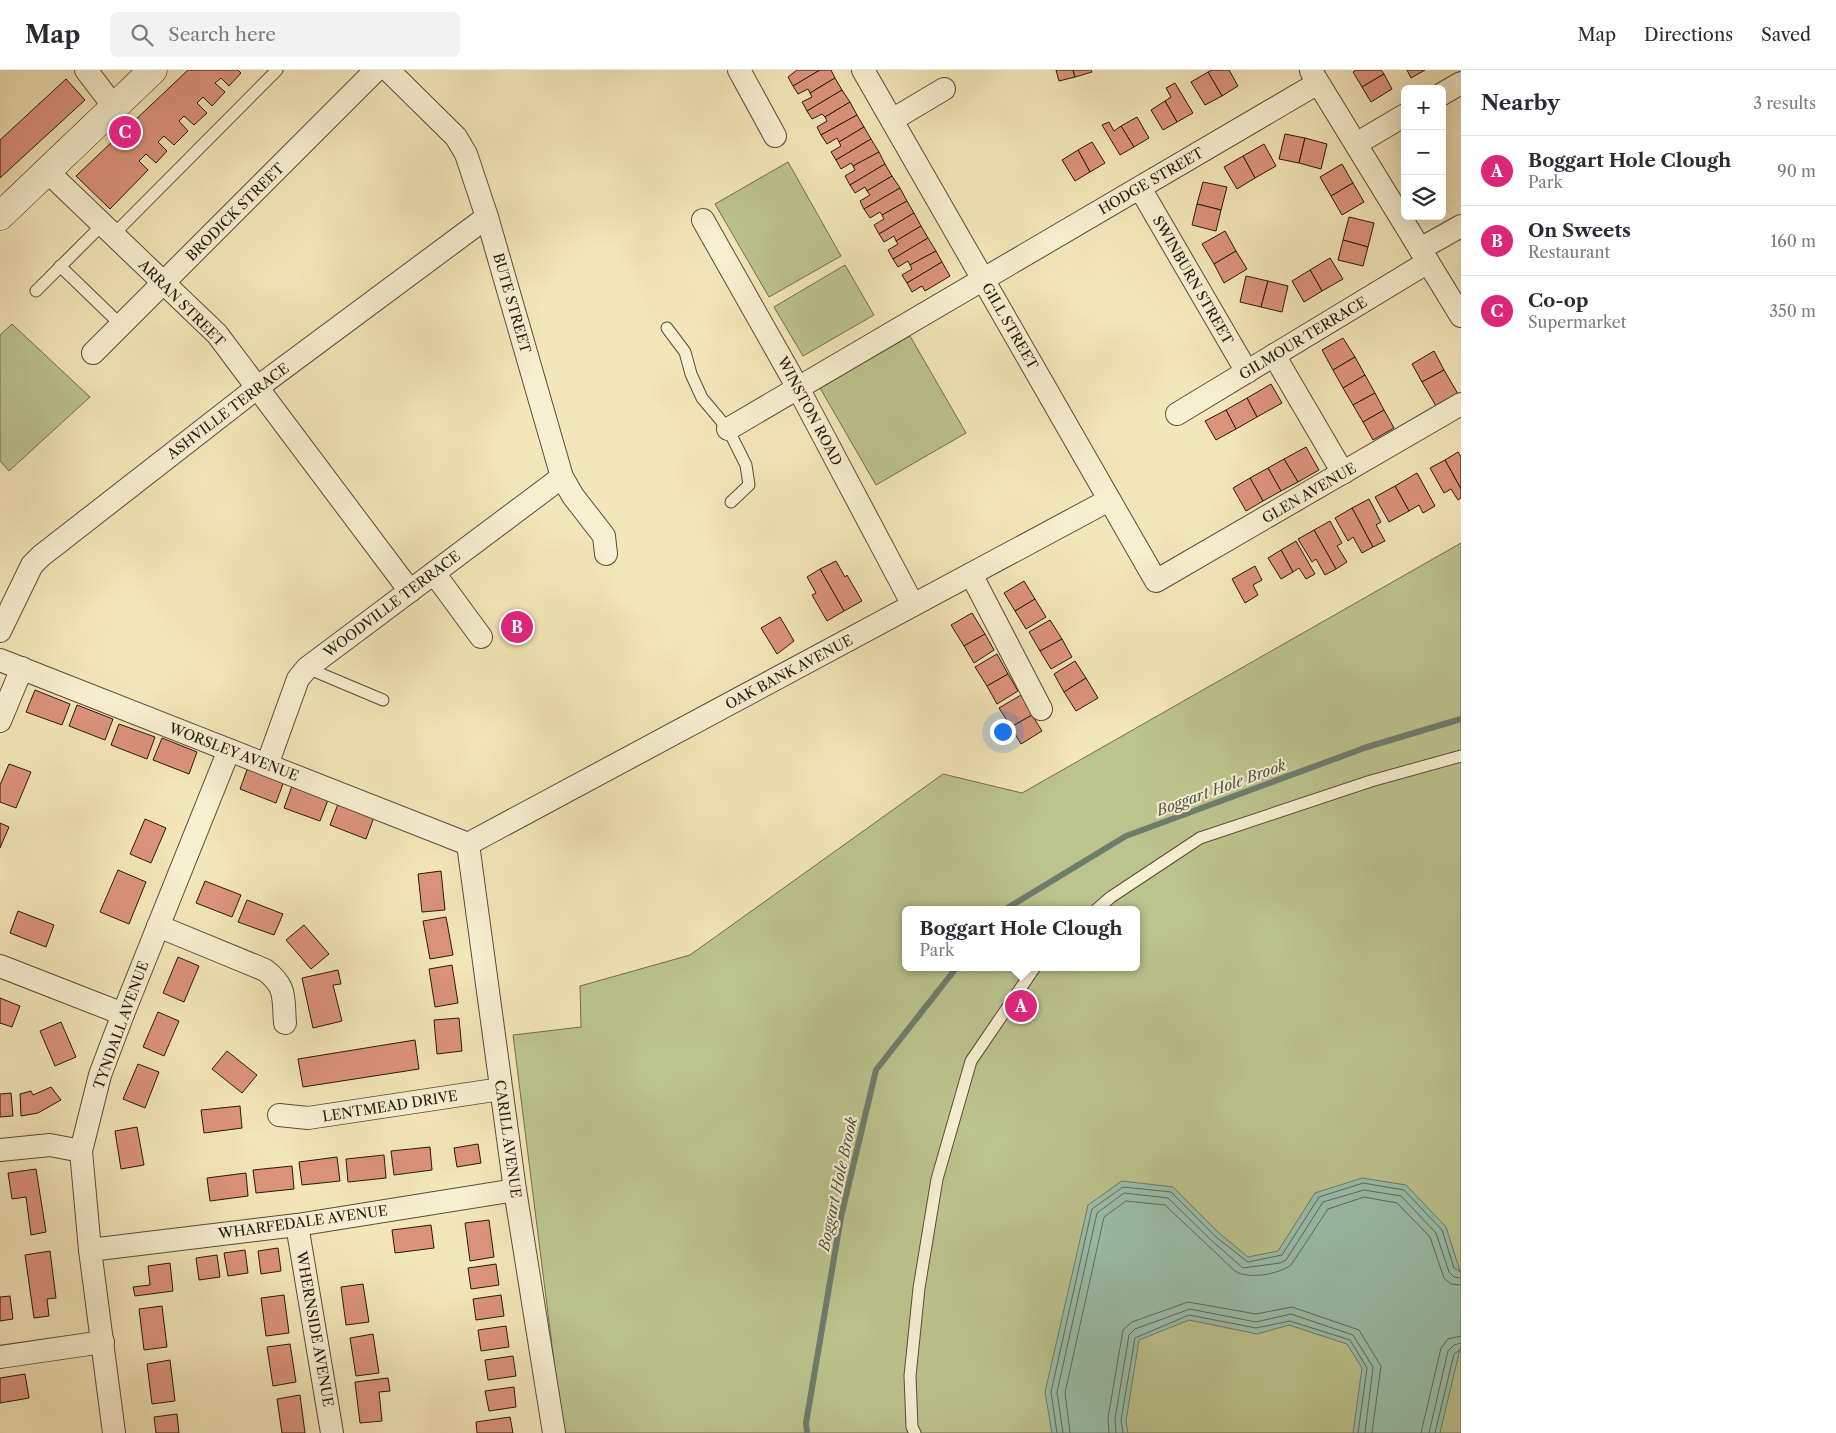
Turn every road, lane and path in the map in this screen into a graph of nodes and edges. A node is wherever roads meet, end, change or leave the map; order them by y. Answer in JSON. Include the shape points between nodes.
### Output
{"nodes":[{"id":1,"x":86,"y":70,"type":"edge"},
{"id":2,"x":154,"y":70,"type":"edge"},
{"id":3,"x":277,"y":70,"type":"edge"},
{"id":4,"x":376,"y":70,"type":"edge"},
{"id":5,"x":388,"y":70,"type":"edge"},
{"id":6,"x":739,"y":70,"type":"edge"},
{"id":7,"x":863,"y":70,"type":"edge"},
{"id":8,"x":1315,"y":77,"type":"edge"},
{"id":9,"x":1461,"y":83,"type":"edge"},
{"id":10,"x":944,"y":89,"type":"dead end"},
{"id":11,"x":1446,"y":92,"type":"edge"},
{"id":12,"x":115,"y":108,"type":"junction"},
{"id":13,"x":1401,"y":117,"type":"edge"},
{"id":14,"x":892,"y":120,"type":"junction"},
{"id":15,"x":776,"y":136,"type":"dead end"},
{"id":16,"x":1356,"y":144,"type":"junction"},
{"id":17,"x":48,"y":172,"type":"junction"},
{"id":18,"x":1140,"y":188,"type":"junction"},
{"id":19,"x":0,"y":216,"type":"edge"},
{"id":20,"x":487,"y":217,"type":"junction"},
{"id":21,"x":703,"y":220,"type":"dead end"},
{"id":22,"x":1461,"y":226,"type":"edge"},
{"id":23,"x":107,"y":230,"type":"junction"},
{"id":24,"x":1424,"y":256,"type":"junction"},
{"id":25,"x":60,"y":266,"type":"junction"},
{"id":26,"x":983,"y":279,"type":"junction"},
{"id":27,"x":164,"y":283,"type":"junction"},
{"id":28,"x":36,"y":291,"type":"dead end"},
{"id":29,"x":1461,"y":316,"type":"edge"},
{"id":30,"x":121,"y":326,"type":"junction"},
{"id":31,"x":667,"y":328,"type":"dead end"},
{"id":32,"x":94,"y":354,"type":"dead end"},
{"id":33,"x":1274,"y":356,"type":"junction"},
{"id":34,"x":1247,"y":372,"type":"junction"},
{"id":35,"x":258,"y":387,"type":"junction"},
{"id":36,"x":798,"y":388,"type":"junction"},
{"id":37,"x":1461,"y":404,"type":"edge"},
{"id":38,"x":1177,"y":414,"type":"dead end"},
{"id":39,"x":728,"y":429,"type":"junction"},
{"id":40,"x":1343,"y":473,"type":"junction"},
{"id":41,"x":562,"y":477,"type":"junction"},
{"id":42,"x":1109,"y":500,"type":"junction"},
{"id":43,"x":730,"y":502,"type":"dead end"},
{"id":44,"x":606,"y":554,"type":"dead end"},
{"id":45,"x":434,"y":573,"type":"junction"},
{"id":46,"x":971,"y":574,"type":"junction"},
{"id":47,"x":1156,"y":581,"type":"joint"},
{"id":48,"x":410,"y":591,"type":"junction"},
{"id":49,"x":913,"y":605,"type":"junction"},
{"id":50,"x":0,"y":631,"type":"edge"},
{"id":51,"x":481,"y":637,"type":"dead end"},
{"id":52,"x":0,"y":660,"type":"edge"},
{"id":53,"x":22,"y":668,"type":"junction"},
{"id":54,"x":307,"y":668,"type":"junction"},
{"id":55,"x":383,"y":700,"type":"dead end"},
{"id":56,"x":1041,"y":709,"type":"dead end"},
{"id":57,"x":0,"y":721,"type":"edge"},
{"id":58,"x":230,"y":750,"type":"junction"},
{"id":59,"x":1461,"y":756,"type":"edge"},
{"id":60,"x":267,"y":764,"type":"junction"},
{"id":61,"x":468,"y":844,"type":"junction"},
{"id":62,"x":1100,"y":906,"type":"edge"},
{"id":63,"x":158,"y":926,"type":"junction"},
{"id":64,"x":0,"y":966,"type":"edge"},
{"id":65,"x":1032,"y":971,"type":"edge"},
{"id":66,"x":123,"y":1014,"type":"junction"},
{"id":67,"x":285,"y":1023,"type":"dead end"},
{"id":68,"x":501,"y":1089,"type":"junction"},
{"id":69,"x":279,"y":1115,"type":"dead end"},
{"id":70,"x":0,"y":1150,"type":"edge"},
{"id":71,"x":81,"y":1151,"type":"junction"},
{"id":72,"x":515,"y":1190,"type":"junction"},
{"id":73,"x":297,"y":1225,"type":"junction"},
{"id":74,"x":90,"y":1250,"type":"junction"},
{"id":75,"x":103,"y":1342,"type":"junction"},
{"id":76,"x":0,"y":1357,"type":"edge"},
{"id":77,"x":114,"y":1433,"type":"edge"},
{"id":78,"x":332,"y":1433,"type":"edge"},
{"id":79,"x":554,"y":1433,"type":"edge"},
{"id":80,"x":915,"y":1433,"type":"edge"}],
"edges":[{"from":1,"to":12,"type":"street"},
{"from":2,"to":12,"type":"street"},
{"from":3,"to":23,"type":"lane"},
{"from":4,"to":27,"type":"street","name":"BRODICK STREET"},
{"from":5,"to":20,"type":"street","name":"BUTE STREET","via":[[456,137],[466,154]]},
{"from":6,"to":15,"type":"street"},
{"from":7,"to":14,"type":"street","name":"GILL STREET"},
{"from":8,"to":16,"type":"street"},
{"from":8,"to":18,"type":"street","name":"HODGE STREET"},
{"from":9,"to":11,"type":"street"},
{"from":10,"to":14,"type":"street"},
{"from":12,"to":17,"type":"street"},
{"from":13,"to":16,"type":"street"},
{"from":14,"to":26,"type":"street","name":"GILL STREET"},
{"from":16,"to":24,"type":"street"},
{"from":17,"to":19,"type":"street"},
{"from":17,"to":23,"type":"street","name":"ARRAN STREET"},
{"from":18,"to":26,"type":"street","name":"HODGE STREET"},
{"from":18,"to":34,"type":"street","name":"SWINBURN STREET"},
{"from":20,"to":35,"type":"street","name":"ASHVILLE TERRACE"},
{"from":20,"to":41,"type":"street","name":"BUTE STREET"},
{"from":21,"to":36,"type":"street","name":"WINSTON ROAD"},
{"from":22,"to":24,"type":"street","name":"GILMOUR TERRACE"},
{"from":23,"to":25,"type":"lane"},
{"from":23,"to":27,"type":"street","name":"ARRAN STREET"},
{"from":24,"to":29,"type":"street"},
{"from":24,"to":33,"type":"street","name":"GILMOUR TERRACE"},
{"from":25,"to":28,"type":"lane"},
{"from":25,"to":30,"type":"lane"},
{"from":26,"to":36,"type":"street","name":"HODGE STREET"},
{"from":26,"to":42,"type":"street","name":"GILL STREET"},
{"from":27,"to":30,"type":"street","name":"BRODICK STREET"},
{"from":27,"to":35,"type":"street","name":"ARRAN STREET","via":[[217,334]]},
{"from":30,"to":32,"type":"street","name":"BRODICK STREET"},
{"from":31,"to":39,"type":"lane","via":[[686,352],[690,374],[702,398]]},
{"from":33,"to":34,"type":"street","name":"GILMOUR TERRACE"},
{"from":33,"to":40,"type":"street"},
{"from":34,"to":38,"type":"street","name":"GILMOUR TERRACE"},
{"from":35,"to":48,"type":"street","name":"ARRAN STREET"},
{"from":35,"to":50,"type":"street","name":"ASHVILLE TERRACE","via":[[41,556],[32,565]]},
{"from":36,"to":39,"type":"street","name":"HODGE STREET"},
{"from":36,"to":49,"type":"street","name":"WINSTON ROAD"},
{"from":37,"to":40,"type":"street","name":"GLEN AVENUE"},
{"from":39,"to":43,"type":"lane","via":[[746,465],[749,485]]},
{"from":40,"to":47,"type":"street","name":"GLEN AVENUE"},
{"from":41,"to":44,"type":"street","name":"BUTE STREET","via":[[604,536]]},
{"from":41,"to":45,"type":"street","name":"WOODVILLE TERRACE"},
{"from":42,"to":46,"type":"street","name":"OAK BANK AVENUE"},
{"from":42,"to":47,"type":"street","name":"GILL STREET"},
{"from":45,"to":48,"type":"street","name":"WOODVILLE TERRACE"},
{"from":45,"to":51,"type":"street"},
{"from":46,"to":49,"type":"street","name":"OAK BANK AVENUE"},
{"from":46,"to":56,"type":"street"},
{"from":48,"to":54,"type":"street","name":"WOODVILLE TERRACE"},
{"from":49,"to":61,"type":"street","name":"OAK BANK AVENUE"},
{"from":52,"to":53,"type":"street","name":"WORSLEY AVENUE"},
{"from":53,"to":57,"type":"street"},
{"from":53,"to":58,"type":"street","name":"WORSLEY AVENUE"},
{"from":54,"to":55,"type":"lane"},
{"from":54,"to":60,"type":"street","name":"WOODVILLE TERRACE","via":[[298,679]]},
{"from":58,"to":60,"type":"street","name":"WORSLEY AVENUE"},
{"from":58,"to":63,"type":"street","name":"TYNDALL AVENUE"},
{"from":59,"to":62,"type":"lane","via":[[1371,781],[1200,838]]},
{"from":60,"to":61,"type":"street","name":"WORSLEY AVENUE"},
{"from":61,"to":68,"type":"street","name":"CARILL AVENUE"},
{"from":63,"to":66,"type":"street","name":"TYNDALL AVENUE"},
{"from":63,"to":67,"type":"street","via":[[265,970],[278,980]]},
{"from":64,"to":66,"type":"street"},
{"from":65,"to":80,"type":"lane","via":[[971,1061],[938,1179],[910,1376]]},
{"from":66,"to":71,"type":"street","name":"TYNDALL AVENUE","via":[[100,1075]]},
{"from":68,"to":69,"type":"street","name":"LENTMEAD DRIVE","via":[[308,1118]]},
{"from":68,"to":72,"type":"street","name":"CARILL AVENUE"},
{"from":70,"to":71,"type":"street","via":[[50,1145]]},
{"from":71,"to":74,"type":"street","name":"TYNDALL AVENUE"},
{"from":72,"to":73,"type":"street","name":"WHARFEDALE AVENUE"},
{"from":72,"to":79,"type":"street","name":"CARILL AVENUE"},
{"from":73,"to":74,"type":"street","name":"WHARFEDALE AVENUE"},
{"from":73,"to":78,"type":"street","name":"WHERNSIDE AVENUE"},
{"from":74,"to":75,"type":"street","name":"TYNDALL AVENUE"},
{"from":75,"to":76,"type":"street"},
{"from":75,"to":77,"type":"street","name":"TYNDALL AVENUE"}]}
